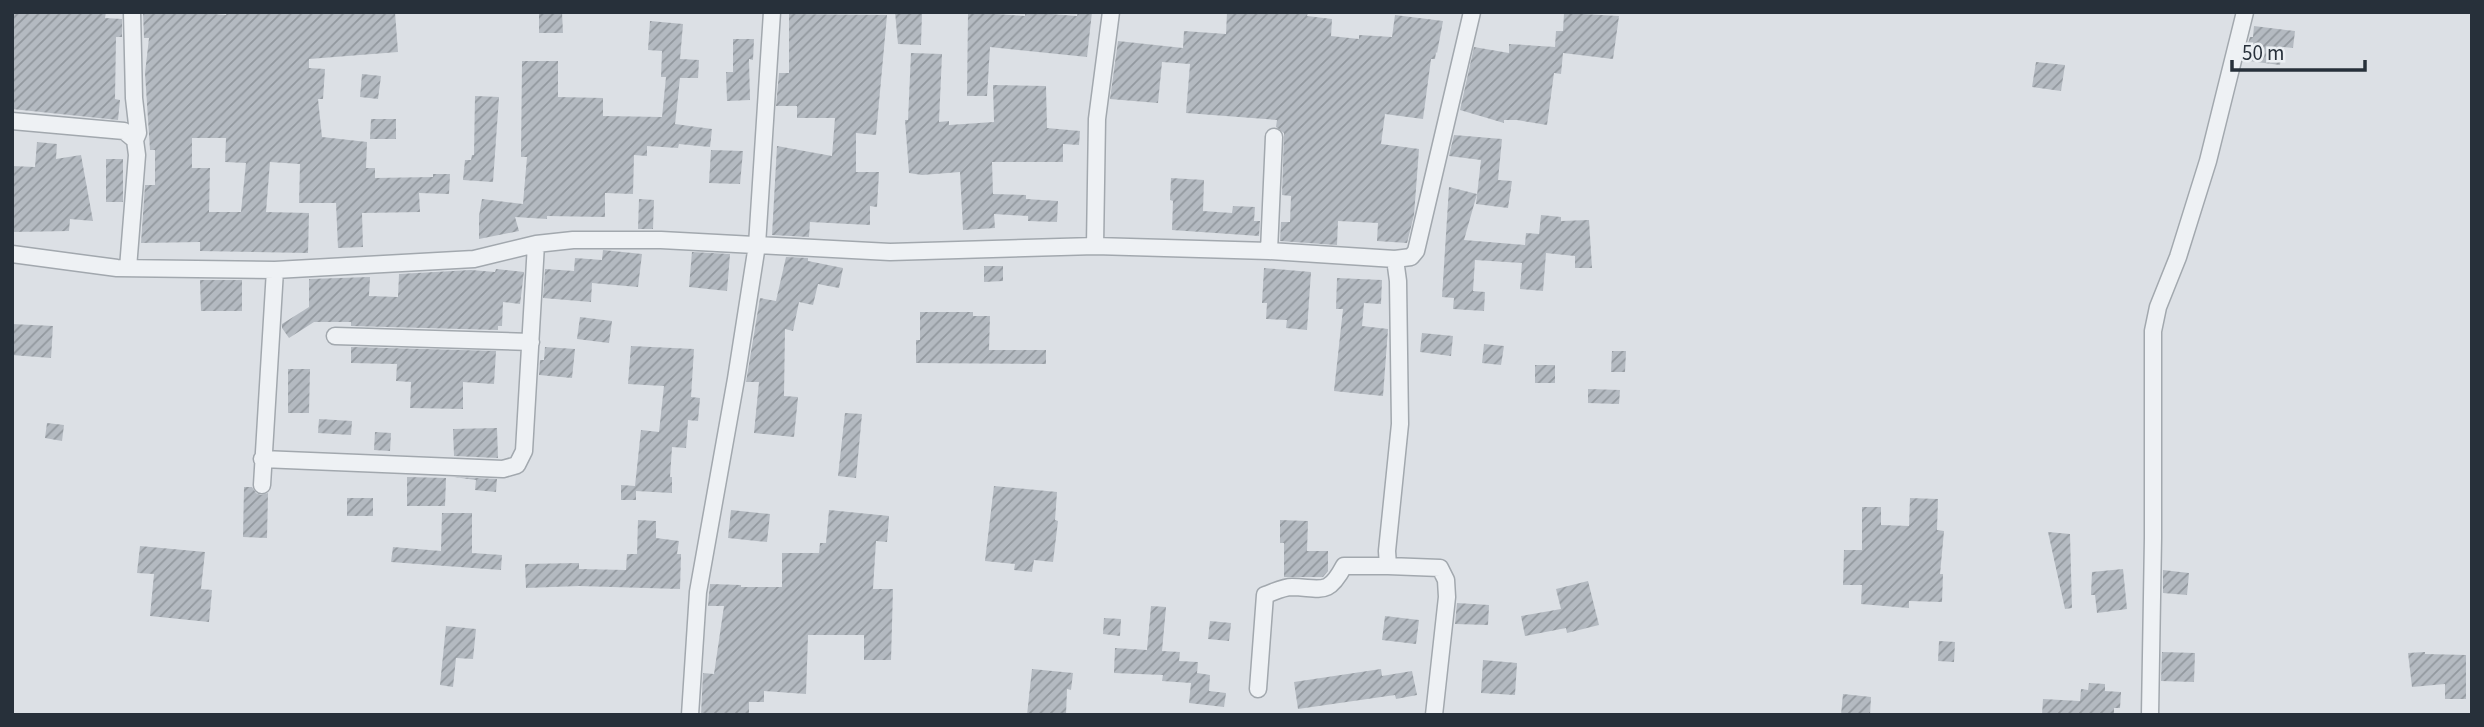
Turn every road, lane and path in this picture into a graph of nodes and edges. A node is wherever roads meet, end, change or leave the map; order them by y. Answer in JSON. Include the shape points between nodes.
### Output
{"nodes":[{"id":1,"x":132,"y":12,"type":"edge"},
{"id":2,"x":772,"y":12,"type":"edge"},
{"id":3,"x":1111,"y":12,"type":"edge"},
{"id":4,"x":1472,"y":12,"type":"edge"},
{"id":5,"x":2245,"y":12,"type":"edge"},
{"id":6,"x":12,"y":121,"type":"edge"},
{"id":7,"x":1274,"y":137,"type":"dead end"},
{"id":8,"x":135,"y":140,"type":"junction"},
{"id":9,"x":536,"y":244,"type":"junction"},
{"id":10,"x":757,"y":245,"type":"junction"},
{"id":11,"x":1095,"y":246,"type":"junction"},
{"id":12,"x":1269,"y":251,"type":"junction"},
{"id":13,"x":12,"y":254,"type":"edge"},
{"id":14,"x":1395,"y":258,"type":"junction"},
{"id":15,"x":128,"y":268,"type":"junction"},
{"id":16,"x":275,"y":270,"type":"junction"},
{"id":17,"x":335,"y":336,"type":"dead end"},
{"id":18,"x":531,"y":341,"type":"junction"},
{"id":19,"x":262,"y":459,"type":"junction"},
{"id":20,"x":262,"y":485,"type":"dead end"},
{"id":21,"x":1388,"y":566,"type":"junction"},
{"id":22,"x":1258,"y":689,"type":"dead end"},
{"id":23,"x":690,"y":715,"type":"edge"},
{"id":24,"x":1434,"y":715,"type":"edge"},
{"id":25,"x":2150,"y":715,"type":"edge"}],
"edges":[{"from":1,"to":8,"type":"street"},
{"from":2,"to":10,"type":"street"},
{"from":3,"to":11,"type":"street","via":[[1097,119]]},
{"from":4,"to":14,"type":"street","via":[[1416,251],[1411,257]]},
{"from":5,"to":25,"type":"street","via":[[2208,161],[2153,331]]},
{"from":6,"to":8,"type":"street","via":[[124,131]]},
{"from":7,"to":12,"type":"street"},
{"from":8,"to":15,"type":"street"},
{"from":9,"to":10,"type":"street","via":[[661,240]]},
{"from":9,"to":16,"type":"street","via":[[474,259]]},
{"from":9,"to":18,"type":"street"},
{"from":10,"to":11,"type":"street","via":[[925,252]]},
{"from":10,"to":23,"type":"street","via":[[698,592]]},
{"from":11,"to":12,"type":"street"},
{"from":12,"to":14,"type":"street"},
{"from":13,"to":15,"type":"street"},
{"from":14,"to":21,"type":"street","via":[[1400,424]]},
{"from":15,"to":16,"type":"street"},
{"from":16,"to":19,"type":"street"},
{"from":17,"to":18,"type":"street"},
{"from":18,"to":19,"type":"street","via":[[524,452],[517,465],[503,469]]},
{"from":19,"to":20,"type":"street"},
{"from":21,"to":22,"type":"street","via":[[1344,566],[1336,582],[1323,590],[1289,587],[1265,595]]},
{"from":21,"to":24,"type":"street","via":[[1440,568],[1446,580]]}]}
